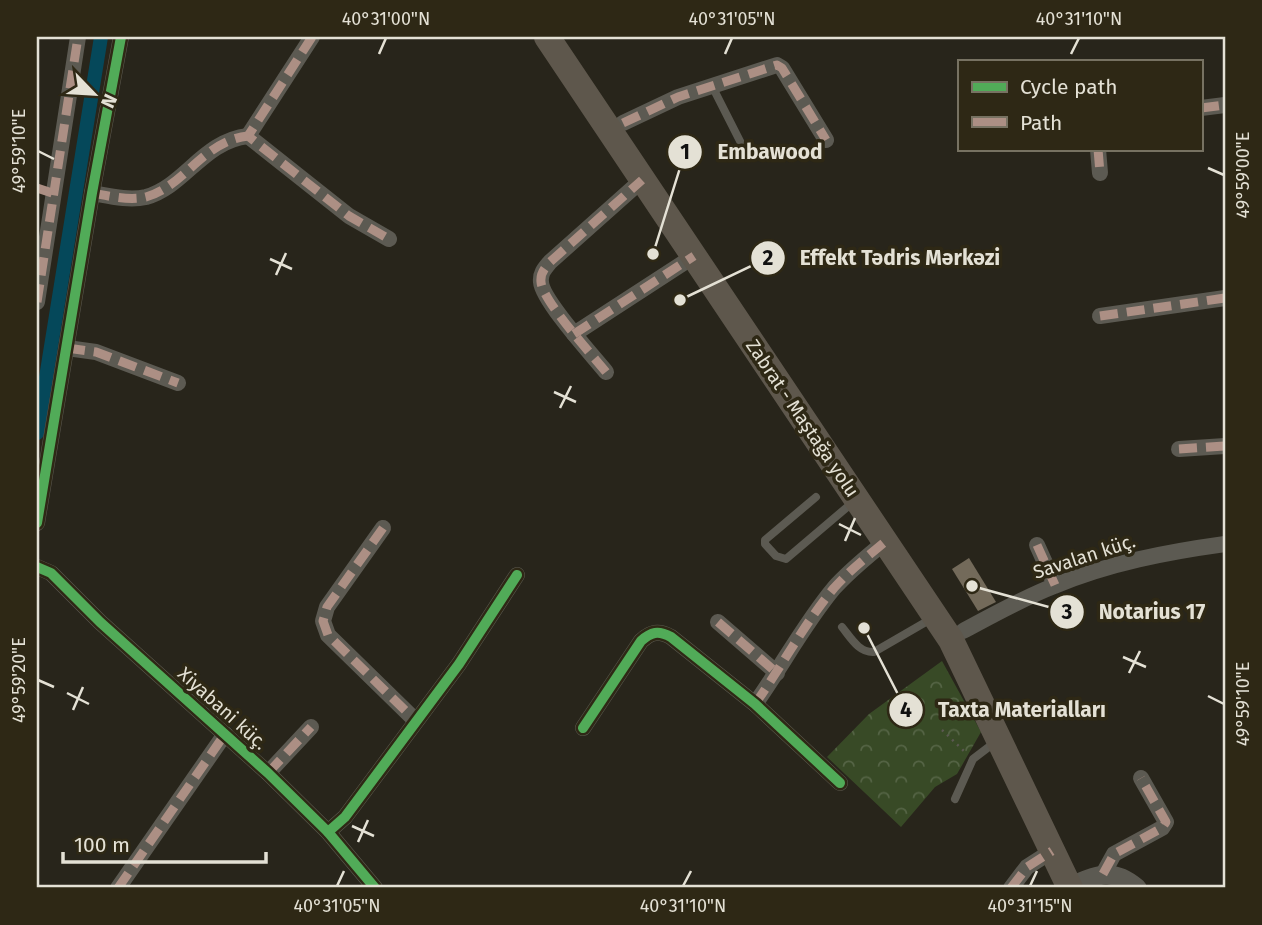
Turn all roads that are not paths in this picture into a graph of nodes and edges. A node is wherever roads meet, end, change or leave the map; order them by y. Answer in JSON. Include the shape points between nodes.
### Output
{"nodes":[{"id":1,"x":78,"y":37,"type":"edge"},
{"id":2,"x":121,"y":37,"type":"edge"},
{"id":3,"x":312,"y":37,"type":"edge"},
{"id":4,"x":547,"y":37,"type":"edge"},
{"id":5,"x":566,"y":37,"type":"edge"},
{"id":6,"x":712,"y":86,"type":"junction"},
{"id":7,"x":1225,"y":105,"type":"edge"},
{"id":8,"x":1202,"y":108,"type":"edge"},
{"id":9,"x":623,"y":123,"type":"junction"},
{"id":10,"x":248,"y":136,"type":"junction"},
{"id":11,"x":826,"y":140,"type":"dead end"},
{"id":12,"x":742,"y":145,"type":"dead end"},
{"id":13,"x":1098,"y":150,"type":"edge"},
{"id":14,"x":1100,"y":173,"type":"dead end"},
{"id":15,"x":642,"y":180,"type":"junction"},
{"id":16,"x":44,"y":191,"type":"edge"},
{"id":17,"x":92,"y":193,"type":"junction"},
{"id":18,"x":389,"y":239,"type":"dead end"},
{"id":19,"x":694,"y":256,"type":"junction"},
{"id":20,"x":1225,"y":298,"type":"edge"},
{"id":21,"x":37,"y":302,"type":"edge"},
{"id":22,"x":1100,"y":316,"type":"dead end"},
{"id":23,"x":574,"y":334,"type":"junction"},
{"id":24,"x":67,"y":348,"type":"junction"},
{"id":25,"x":606,"y":372,"type":"dead end"},
{"id":26,"x":178,"y":383,"type":"dead end"},
{"id":27,"x":1225,"y":446,"type":"edge"},
{"id":28,"x":1179,"y":449,"type":"dead end"},
{"id":29,"x":816,"y":496,"type":"dead end"},
{"id":30,"x":857,"y":499,"type":"junction"},
{"id":31,"x":37,"y":523,"type":"edge"},
{"id":32,"x":383,"y":528,"type":"dead end"},
{"id":33,"x":886,"y":541,"type":"junction"},
{"id":34,"x":1225,"y":544,"type":"edge"},
{"id":35,"x":1037,"y":545,"type":"dead end"},
{"id":36,"x":37,"y":567,"type":"edge"},
{"id":37,"x":517,"y":575,"type":"dead end"},
{"id":38,"x":1055,"y":585,"type":"junction"},
{"id":39,"x":936,"y":616,"type":"junction"},
{"id":40,"x":718,"y":622,"type":"dead end"},
{"id":41,"x":842,"y":627,"type":"dead end"},
{"id":42,"x":963,"y":631,"type":"junction"},
{"id":43,"x":777,"y":673,"type":"junction"},
{"id":44,"x":755,"y":704,"type":"junction"},
{"id":45,"x":416,"y":721,"type":"junction"},
{"id":46,"x":311,"y":727,"type":"dead end"},
{"id":47,"x":583,"y":727,"type":"dead end"},
{"id":48,"x":225,"y":734,"type":"junction"},
{"id":49,"x":999,"y":739,"type":"junction"},
{"id":50,"x":268,"y":773,"type":"junction"},
{"id":51,"x":1141,"y":778,"type":"dead end"},
{"id":52,"x":841,"y":783,"type":"dead end"},
{"id":53,"x":955,"y":799,"type":"dead end"},
{"id":54,"x":328,"y":832,"type":"junction"},
{"id":55,"x":1052,"y":851,"type":"junction"},
{"id":56,"x":1082,"y":884,"type":"edge"},
{"id":57,"x":118,"y":888,"type":"edge"},
{"id":58,"x":375,"y":888,"type":"edge"},
{"id":59,"x":1011,"y":888,"type":"edge"},
{"id":60,"x":1137,"y":888,"type":"edge"}],
"edges":[{"from":1,"to":16,"type":"street"},
{"from":2,"to":17,"type":"street"},
{"from":3,"to":10,"type":"street"},
{"from":4,"to":15,"type":"main road","name":"Zabrat - Maştağa yolu"},
{"from":5,"to":9,"type":"main road"},
{"from":6,"to":9,"type":"street"},
{"from":6,"to":11,"type":"street","via":[[777,65]]},
{"from":6,"to":12,"type":"lane"},
{"from":7,"to":8,"type":"street"},
{"from":9,"to":42,"type":"main road"},
{"from":10,"to":17,"type":"street","via":[[216,146],[164,188],[145,197]]},
{"from":10,"to":18,"type":"street","via":[[349,216]]},
{"from":13,"to":14,"type":"street"},
{"from":15,"to":19,"type":"main road","name":"Zabrat - Maştağa yolu"},
{"from":15,"to":23,"type":"street","via":[[542,272],[545,293]]},
{"from":16,"to":21,"type":"street"},
{"from":17,"to":24,"type":"street"},
{"from":19,"to":23,"type":"street"},
{"from":19,"to":30,"type":"main road","name":"Zabrat - Maştağa yolu"},
{"from":20,"to":22,"type":"street"},
{"from":23,"to":25,"type":"street"},
{"from":24,"to":26,"type":"street","via":[[96,352]]},
{"from":24,"to":31,"type":"street"},
{"from":27,"to":28,"type":"street"},
{"from":29,"to":30,"type":"lane","via":[[765,540],[776,556],[786,559]]},
{"from":30,"to":33,"type":"main road","name":"Zabrat - Maştağa yolu"},
{"from":32,"to":45,"type":"street","via":[[327,607],[323,621],[328,635]]},
{"from":33,"to":39,"type":"main road","name":"Zabrat - Maştağa yolu"},
{"from":33,"to":43,"type":"street","via":[[835,587]]},
{"from":34,"to":38,"type":"street","name":"Savalan küç.","via":[[1157,555]]},
{"from":35,"to":38,"type":"street"},
{"from":36,"to":48,"type":"street","name":"Xiyabani küç.","via":[[51,573]]},
{"from":37,"to":45,"type":"street"},
{"from":38,"to":42,"type":"street","name":"Savalan küç."},
{"from":39,"to":41,"type":"lane","via":[[874,652],[859,648]]},
{"from":39,"to":49,"type":"main road","name":"Zabrat - Maştağa yolu"},
{"from":40,"to":43,"type":"street"},
{"from":42,"to":56,"type":"main road"},
{"from":43,"to":44,"type":"street"},
{"from":44,"to":47,"type":"street","via":[[671,637],[650,633]]},
{"from":44,"to":52,"type":"street"},
{"from":45,"to":54,"type":"street","via":[[345,817]]},
{"from":46,"to":50,"type":"street"},
{"from":48,"to":50,"type":"street","name":"Xiyabani küç."},
{"from":48,"to":57,"type":"street"},
{"from":49,"to":53,"type":"lane","via":[[973,759]]},
{"from":49,"to":55,"type":"main road","name":"Zabrat - Maştağa yolu"},
{"from":50,"to":54,"type":"street","name":"Xiyabani küç."},
{"from":51,"to":56,"type":"street","via":[[1166,822],[1114,854]]},
{"from":54,"to":58,"type":"street","name":"Xiyabani küç."},
{"from":55,"to":56,"type":"main road","name":"Zabrat - Maştağa yolu"},
{"from":55,"to":59,"type":"street","via":[[1027,867]]},
{"from":56,"to":60,"type":"street","via":[[1121,876]]}]}
